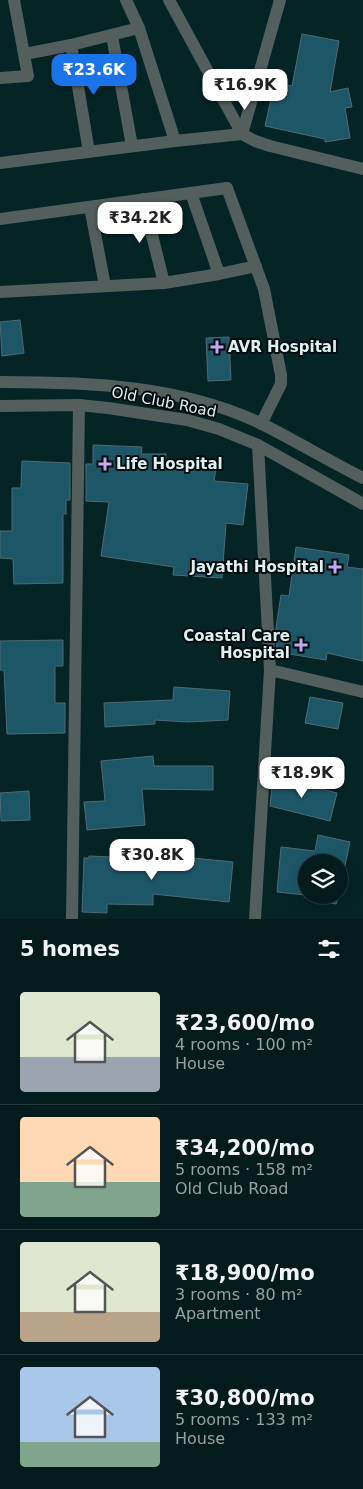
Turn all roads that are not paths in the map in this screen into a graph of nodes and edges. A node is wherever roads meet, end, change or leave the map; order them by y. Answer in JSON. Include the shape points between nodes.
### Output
{"nodes":[{"id":1,"x":14,"y":0,"type":"edge"},
{"id":2,"x":126,"y":0,"type":"edge"},
{"id":3,"x":169,"y":0,"type":"edge"},
{"id":4,"x":280,"y":0,"type":"edge"},
{"id":5,"x":139,"y":28,"type":"junction"},
{"id":6,"x":112,"y":36,"type":"junction"},
{"id":7,"x":71,"y":45,"type":"junction"},
{"id":8,"x":25,"y":54,"type":"junction"},
{"id":9,"x":0,"y":78,"type":"edge"},
{"id":10,"x":242,"y":134,"type":"junction"},
{"id":11,"x":175,"y":141,"type":"junction"},
{"id":12,"x":132,"y":146,"type":"junction"},
{"id":13,"x":89,"y":152,"type":"junction"},
{"id":14,"x":0,"y":163,"type":"edge"},
{"id":15,"x":363,"y":169,"type":"edge"},
{"id":16,"x":191,"y":193,"type":"junction"},
{"id":17,"x":143,"y":200,"type":"junction"},
{"id":18,"x":90,"y":208,"type":"junction"},
{"id":19,"x":0,"y":219,"type":"edge"},
{"id":20,"x":256,"y":266,"type":"junction"},
{"id":21,"x":219,"y":274,"type":"junction"},
{"id":22,"x":164,"y":283,"type":"junction"},
{"id":23,"x":105,"y":286,"type":"junction"},
{"id":24,"x":0,"y":292,"type":"edge"},
{"id":25,"x":0,"y":382,"type":"edge"},
{"id":26,"x":79,"y":405,"type":"junction"},
{"id":27,"x":0,"y":406,"type":"edge"},
{"id":28,"x":261,"y":424,"type":"junction"},
{"id":29,"x":258,"y":445,"type":"junction"},
{"id":30,"x":363,"y":478,"type":"edge"},
{"id":31,"x":363,"y":504,"type":"edge"},
{"id":32,"x":270,"y":670,"type":"junction"},
{"id":33,"x":363,"y":692,"type":"edge"},
{"id":34,"x":72,"y":919,"type":"edge"},
{"id":35,"x":255,"y":919,"type":"edge"}],
"edges":[{"from":1,"to":8,"type":"street"},
{"from":2,"to":5,"type":"street"},
{"from":3,"to":10,"type":"street"},
{"from":4,"to":10,"type":"street"},
{"from":5,"to":6,"type":"street"},
{"from":5,"to":11,"type":"street"},
{"from":6,"to":7,"type":"street"},
{"from":6,"to":12,"type":"street"},
{"from":7,"to":8,"type":"street"},
{"from":7,"to":13,"type":"street"},
{"from":8,"to":9,"type":"street","via":[[28,76]]},
{"from":10,"to":11,"type":"street"},
{"from":10,"to":15,"type":"street","via":[[270,146]]},
{"from":11,"to":12,"type":"street"},
{"from":12,"to":13,"type":"street"},
{"from":13,"to":14,"type":"street"},
{"from":16,"to":17,"type":"street"},
{"from":16,"to":20,"type":"street","via":[[227,188]]},
{"from":16,"to":21,"type":"street"},
{"from":17,"to":18,"type":"street"},
{"from":17,"to":22,"type":"street"},
{"from":18,"to":19,"type":"street"},
{"from":18,"to":23,"type":"street"},
{"from":20,"to":21,"type":"street"},
{"from":20,"to":28,"type":"street","via":[[264,289],[281,375],[281,384]]},
{"from":21,"to":22,"type":"street"},
{"from":22,"to":23,"type":"street"},
{"from":23,"to":24,"type":"street"},
{"from":25,"to":28,"type":"street","name":"Old Club Road","via":[[81,383],[149,391],[214,406]]},
{"from":26,"to":27,"type":"street","name":"Old Club Road"},
{"from":26,"to":29,"type":"street","name":"Old Club Road","via":[[188,420]]},
{"from":26,"to":34,"type":"street"},
{"from":28,"to":30,"type":"street","name":"Old Club Road"},
{"from":29,"to":31,"type":"street","name":"Old Club Road"},
{"from":29,"to":32,"type":"street"},
{"from":32,"to":33,"type":"street"},
{"from":32,"to":35,"type":"street"}]}
